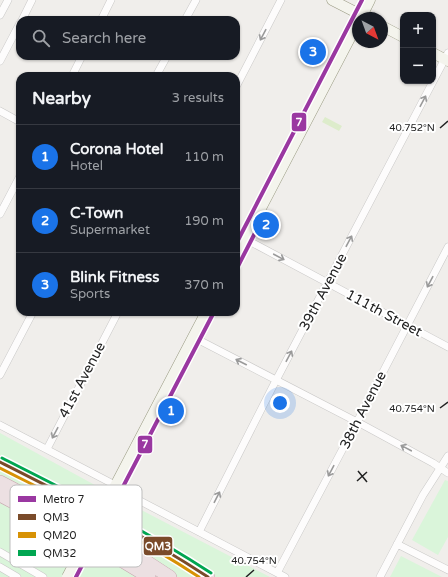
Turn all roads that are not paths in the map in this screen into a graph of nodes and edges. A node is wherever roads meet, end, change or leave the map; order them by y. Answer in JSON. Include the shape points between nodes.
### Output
{"nodes":[{"id":1,"x":8,"y":0,"type":"edge"},
{"id":2,"x":32,"y":0,"type":"edge"},
{"id":3,"x":111,"y":0,"type":"edge"},
{"id":4,"x":196,"y":0,"type":"edge"},
{"id":5,"x":281,"y":0,"type":"edge"},
{"id":6,"x":332,"y":0,"type":"edge"},
{"id":7,"x":370,"y":0,"type":"edge"},
{"id":8,"x":365,"y":12,"type":"edge"},
{"id":9,"x":352,"y":13,"type":"edge"},
{"id":10,"x":0,"y":16,"type":"edge"},
{"id":11,"x":24,"y":16,"type":"edge"},
{"id":12,"x":103,"y":16,"type":"edge"},
{"id":13,"x":187,"y":16,"type":"edge"},
{"id":14,"x":388,"y":29,"type":"edge"},
{"id":15,"x":16,"y":31,"type":"edge"},
{"id":16,"x":400,"y":35,"type":"edge"},
{"id":17,"x":352,"y":37,"type":"edge"},
{"id":18,"x":436,"y":54,"type":"edge"},
{"id":19,"x":447,"y":58,"type":"edge"},
{"id":20,"x":80,"y":60,"type":"edge"},
{"id":21,"x":165,"y":60,"type":"edge"},
{"id":22,"x":0,"y":61,"type":"edge"},
{"id":23,"x":74,"y":72,"type":"edge"},
{"id":24,"x":158,"y":72,"type":"edge"},
{"id":25,"x":240,"y":78,"type":"edge"},
{"id":26,"x":0,"y":112,"type":"edge"},
{"id":27,"x":16,"y":120,"type":"edge"},
{"id":28,"x":16,"y":184,"type":"edge"},
{"id":29,"x":0,"y":214,"type":"edge"},
{"id":30,"x":240,"y":236,"type":"edge"},
{"id":31,"x":448,"y":247,"type":"edge"},
{"id":32,"x":328,"y":283,"type":"junction"},
{"id":33,"x":31,"y":316,"type":"edge"},
{"id":34,"x":116,"y":316,"type":"edge"},
{"id":35,"x":204,"y":316,"type":"edge"},
{"id":36,"x":407,"y":325,"type":"junction"},
{"id":37,"x":193,"y":337,"type":"junction"},
{"id":38,"x":448,"y":347,"type":"edge"},
{"id":39,"x":0,"y":375,"type":"edge"},
{"id":40,"x":276,"y":380,"type":"junction"},
{"id":41,"x":357,"y":422,"type":"junction"},
{"id":42,"x":0,"y":425,"type":"edge"},
{"id":43,"x":47,"y":449,"type":"junction"},
{"id":44,"x":448,"y":456,"type":"edge"},
{"id":45,"x":0,"y":462,"type":"edge"},
{"id":46,"x":440,"y":467,"type":"junction"},
{"id":47,"x":448,"y":473,"type":"edge"},
{"id":48,"x":0,"y":482,"type":"edge"},
{"id":49,"x":44,"y":485,"type":"edge"},
{"id":50,"x":115,"y":485,"type":"joint"},
{"id":51,"x":10,"y":487,"type":"edge"},
{"id":52,"x":0,"y":495,"type":"edge"},
{"id":53,"x":10,"y":500,"type":"edge"},
{"id":54,"x":142,"y":502,"type":"edge"},
{"id":55,"x":199,"y":532,"type":"junction"},
{"id":56,"x":142,"y":537,"type":"edge"},
{"id":57,"x":397,"y":544,"type":"junction"},
{"id":58,"x":1,"y":556,"type":"edge"},
{"id":59,"x":142,"y":559,"type":"edge"},
{"id":60,"x":10,"y":560,"type":"edge"},
{"id":61,"x":0,"y":567,"type":"edge"},
{"id":62,"x":23,"y":567,"type":"edge"},
{"id":63,"x":72,"y":567,"type":"edge"},
{"id":64,"x":128,"y":567,"type":"edge"},
{"id":65,"x":132,"y":567,"type":"edge"},
{"id":66,"x":448,"y":570,"type":"edge"},
{"id":67,"x":277,"y":573,"type":"junction"},
{"id":68,"x":17,"y":577,"type":"edge"},
{"id":69,"x":43,"y":577,"type":"edge"},
{"id":70,"x":67,"y":577,"type":"edge"},
{"id":71,"x":141,"y":577,"type":"edge"},
{"id":72,"x":149,"y":577,"type":"edge"},
{"id":73,"x":170,"y":577,"type":"edge"},
{"id":74,"x":207,"y":577,"type":"edge"},
{"id":75,"x":285,"y":577,"type":"edge"},
{"id":76,"x":380,"y":577,"type":"edge"}],
"edges":[{"from":1,"to":10,"type":"street"},
{"from":2,"to":11,"type":"street"},
{"from":3,"to":12,"type":"street"},
{"from":4,"to":13,"type":"street"},
{"from":5,"to":25,"type":"street","one_way":true},
{"from":6,"to":9,"type":"main road"},
{"from":7,"to":8,"type":"main road"},
{"from":14,"to":16,"type":"main road"},
{"from":15,"to":22,"type":"street"},
{"from":17,"to":30,"type":"main road"},
{"from":18,"to":19,"type":"main road"},
{"from":32,"to":19,"type":"street","name":"39th Avenue","one_way":true},
{"from":20,"to":23,"type":"street"},
{"from":21,"to":24,"type":"street"},
{"from":26,"to":27,"type":"street"},
{"from":28,"to":29,"type":"street"},
{"from":30,"to":32,"type":"street","name":"111th Street","one_way":true},
{"from":31,"to":36,"type":"street","name":"38th Avenue","one_way":true},
{"from":32,"to":36,"type":"street","name":"111th Street"},
{"from":40,"to":32,"type":"street","name":"39th Avenue","one_way":true},
{"from":33,"to":39,"type":"street"},
{"from":34,"to":43,"type":"street","name":"41st Avenue","one_way":true},
{"from":35,"to":37,"type":"main road"},
{"from":36,"to":38,"type":"street","name":"111th Street"},
{"from":36,"to":41,"type":"street","name":"38th Avenue"},
{"from":40,"to":37,"type":"street","one_way":true},
{"from":37,"to":50,"type":"main road"},
{"from":40,"to":41,"type":"street"},
{"from":55,"to":40,"type":"street","name":"39th Avenue","one_way":true},
{"from":46,"to":41,"type":"street","one_way":true},
{"from":41,"to":67,"type":"street","name":"38th Avenue","one_way":true},
{"from":42,"to":43,"type":"street"},
{"from":43,"to":50,"type":"street"},
{"from":44,"to":46,"type":"street"},
{"from":45,"to":49,"type":"highway"},
{"from":46,"to":47,"type":"street"},
{"from":46,"to":57,"type":"street","via":[[422,495]]},
{"from":48,"to":51,"type":"highway"},
{"from":52,"to":53,"type":"highway"},
{"from":54,"to":55,"type":"street"},
{"from":55,"to":67,"type":"street"},
{"from":56,"to":74,"type":"highway"},
{"from":57,"to":66,"type":"street"},
{"from":57,"to":76,"type":"street"},
{"from":58,"to":60,"type":"street"},
{"from":59,"to":73,"type":"highway"},
{"from":61,"to":68,"type":"street"},
{"from":62,"to":69,"type":"street"},
{"from":63,"to":70,"type":"main road","bridge":true},
{"from":64,"to":71,"type":"highway"},
{"from":65,"to":72,"type":"highway"},
{"from":67,"to":75,"type":"street"}]}
